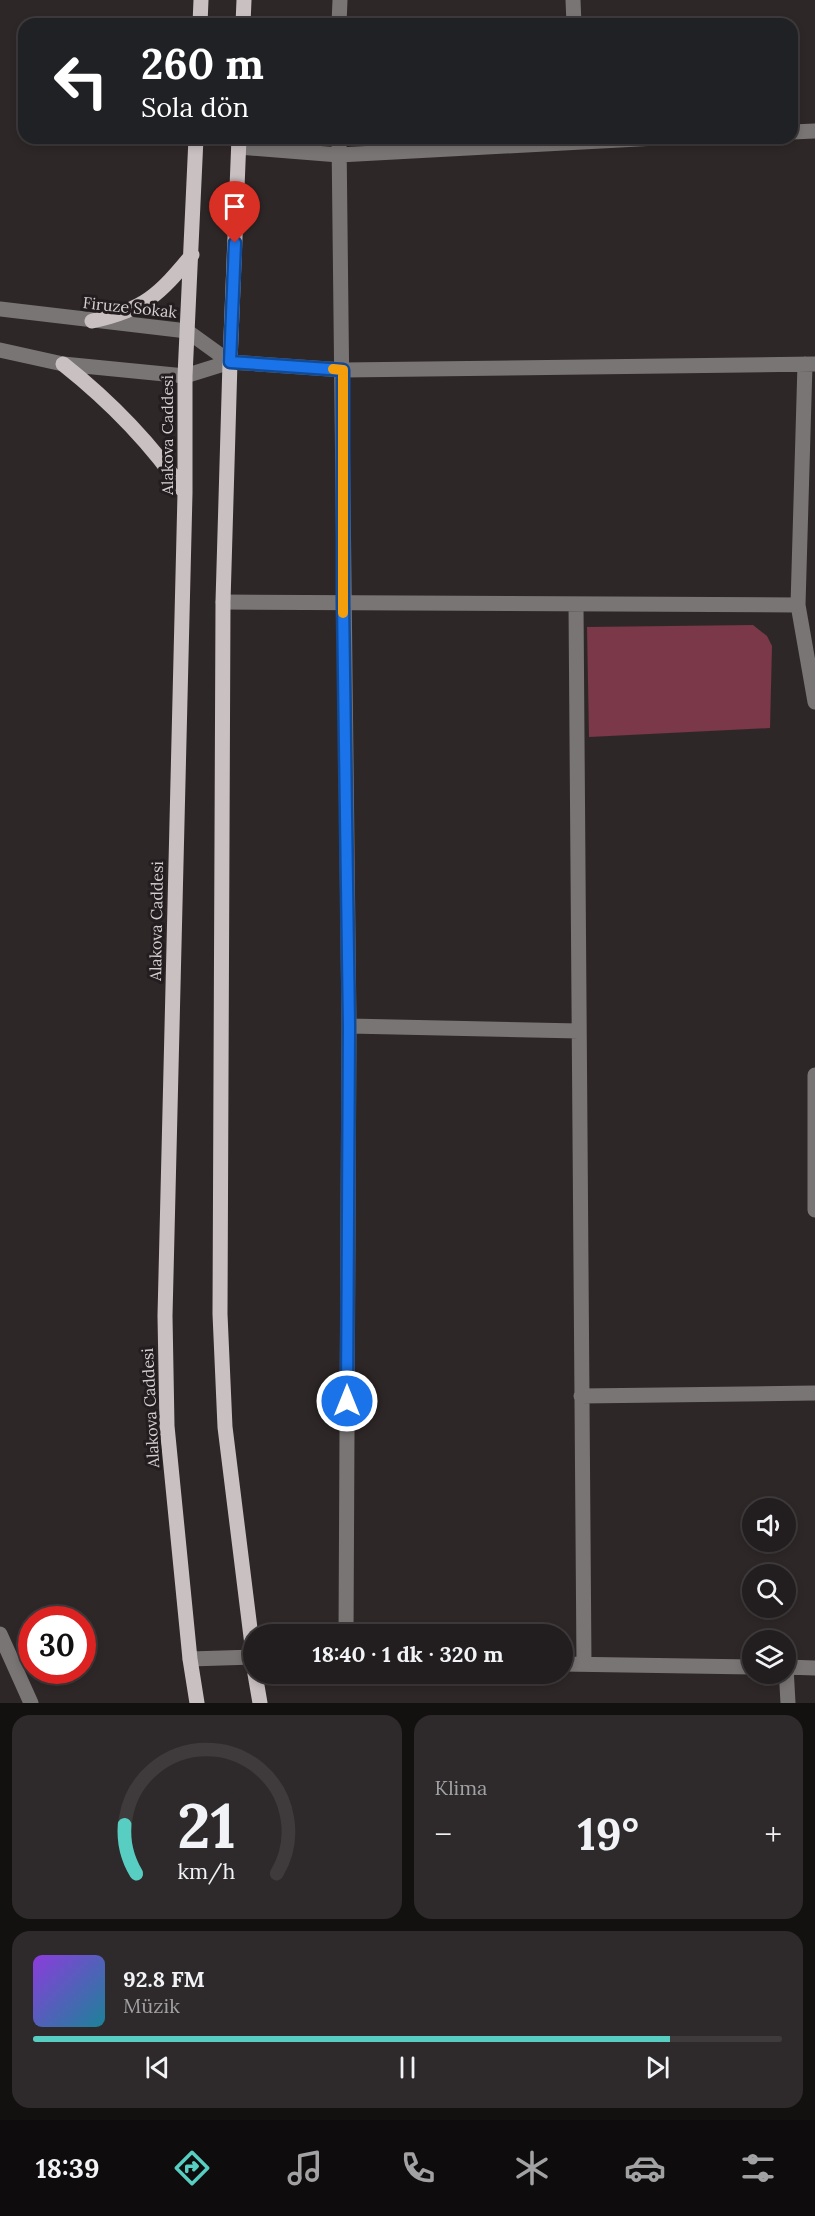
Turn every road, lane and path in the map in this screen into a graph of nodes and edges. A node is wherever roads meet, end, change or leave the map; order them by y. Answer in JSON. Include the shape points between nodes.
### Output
{"nodes":[{"id":1,"x":201,"y":0,"type":"edge"},
{"id":2,"x":244,"y":0,"type":"edge"},
{"id":3,"x":340,"y":0,"type":"edge"},
{"id":4,"x":573,"y":0,"type":"edge"},
{"id":5,"x":200,"y":18,"type":"edge"},
{"id":6,"x":243,"y":18,"type":"edge"},
{"id":7,"x":339,"y":18,"type":"edge"},
{"id":8,"x":574,"y":18,"type":"edge"},
{"id":9,"x":815,"y":131,"type":"edge"},
{"id":10,"x":798,"y":132,"type":"edge"},
{"id":11,"x":196,"y":144,"type":"edge"},
{"id":12,"x":239,"y":144,"type":"edge"},
{"id":13,"x":247,"y":144,"type":"edge"},
{"id":14,"x":339,"y":144,"type":"edge"},
{"id":15,"x":515,"y":144,"type":"edge"},
{"id":16,"x":339,"y":155,"type":"junction"},
{"id":17,"x":192,"y":255,"type":"junction"},
{"id":18,"x":0,"y":309,"type":"edge"},
{"id":19,"x":92,"y":321,"type":"junction"},
{"id":20,"x":187,"y":331,"type":"junction"},
{"id":21,"x":0,"y":350,"type":"edge"},
{"id":22,"x":230,"y":362,"type":"junction"},
{"id":23,"x":63,"y":364,"type":"junction"},
{"id":24,"x":810,"y":364,"type":"edge"},
{"id":25,"x":343,"y":370,"type":"junction"},
{"id":26,"x":184,"y":376,"type":"junction"},
{"id":27,"x":185,"y":493,"type":"junction"},
{"id":28,"x":223,"y":602,"type":"junction"},
{"id":29,"x":343,"y":602,"type":"junction"},
{"id":30,"x":576,"y":604,"type":"junction"},
{"id":31,"x":798,"y":605,"type":"junction"},
{"id":32,"x":815,"y":702,"type":"edge"},
{"id":33,"x":349,"y":1026,"type":"junction"},
{"id":34,"x":579,"y":1031,"type":"junction"},
{"id":35,"x":815,"y":1075,"type":"edge"},
{"id":36,"x":815,"y":1210,"type":"edge"},
{"id":37,"x":815,"y":1393,"type":"edge"},
{"id":38,"x":582,"y":1396,"type":"junction"},
{"id":39,"x":249,"y":1624,"type":"edge"},
{"id":40,"x":346,"y":1624,"type":"edge"},
{"id":41,"x":0,"y":1634,"type":"edge"},
{"id":42,"x":243,"y":1656,"type":"edge"},
{"id":43,"x":190,"y":1659,"type":"junction"},
{"id":44,"x":573,"y":1664,"type":"edge"},
{"id":45,"x":584,"y":1664,"type":"junction"},
{"id":46,"x":742,"y":1667,"type":"edge"},
{"id":47,"x":796,"y":1667,"type":"edge"},
{"id":48,"x":815,"y":1668,"type":"edge"},
{"id":49,"x":257,"y":1684,"type":"edge"},
{"id":50,"x":787,"y":1684,"type":"edge"},
{"id":51,"x":31,"y":1703,"type":"edge"},
{"id":52,"x":197,"y":1703,"type":"edge"},
{"id":53,"x":260,"y":1703,"type":"edge"},
{"id":54,"x":788,"y":1703,"type":"edge"}],
"edges":[{"from":1,"to":5,"type":"main road"},
{"from":2,"to":6,"type":"main road"},
{"from":3,"to":7,"type":"street"},
{"from":4,"to":8,"type":"street"},
{"from":9,"to":10,"type":"street"},
{"from":11,"to":17,"type":"main road","name":"Alakova Caddesi"},
{"from":12,"to":22,"type":"main road"},
{"from":13,"to":16,"type":"street"},
{"from":14,"to":16,"type":"street"},
{"from":15,"to":16,"type":"street"},
{"from":16,"to":25,"type":"street"},
{"from":17,"to":19,"type":"main road","via":[[154,296],[135,309]]},
{"from":17,"to":20,"type":"main road","name":"Alakova Caddesi"},
{"from":18,"to":19,"type":"street","name":"Firuze Sokak"},
{"from":19,"to":20,"type":"street","name":"Firuze Sokak"},
{"from":20,"to":22,"type":"street","name":"Firuze Sokak"},
{"from":20,"to":26,"type":"main road","name":"Alakova Caddesi"},
{"from":21,"to":23,"type":"street"},
{"from":22,"to":25,"type":"street"},
{"from":22,"to":26,"type":"street"},
{"from":22,"to":28,"type":"main road"},
{"from":23,"to":26,"type":"street"},
{"from":23,"to":27,"type":"main road","via":[[132,425],[164,461]]},
{"from":24,"to":25,"type":"street"},
{"from":24,"to":31,"type":"street"},
{"from":25,"to":29,"type":"street"},
{"from":26,"to":27,"type":"main road","name":"Alakova Caddesi"},
{"from":27,"to":43,"type":"main road","name":"Alakova Caddesi","via":[[165,1316],[167,1426]]},
{"from":28,"to":29,"type":"street"},
{"from":28,"to":39,"type":"main road","via":[[220,1314],[225,1427]]},
{"from":29,"to":30,"type":"street"},
{"from":29,"to":33,"type":"street"},
{"from":30,"to":31,"type":"street"},
{"from":30,"to":34,"type":"street"},
{"from":31,"to":32,"type":"street"},
{"from":33,"to":34,"type":"street"},
{"from":33,"to":40,"type":"street"},
{"from":34,"to":38,"type":"street"},
{"from":35,"to":36,"type":"street"},
{"from":37,"to":38,"type":"street"},
{"from":38,"to":45,"type":"street"},
{"from":41,"to":51,"type":"street"},
{"from":42,"to":43,"type":"street"},
{"from":43,"to":52,"type":"main road","name":"Alakova Caddesi"},
{"from":44,"to":45,"type":"street"},
{"from":45,"to":46,"type":"street"},
{"from":47,"to":48,"type":"street"},
{"from":49,"to":53,"type":"main road"},
{"from":50,"to":54,"type":"street"}]}
